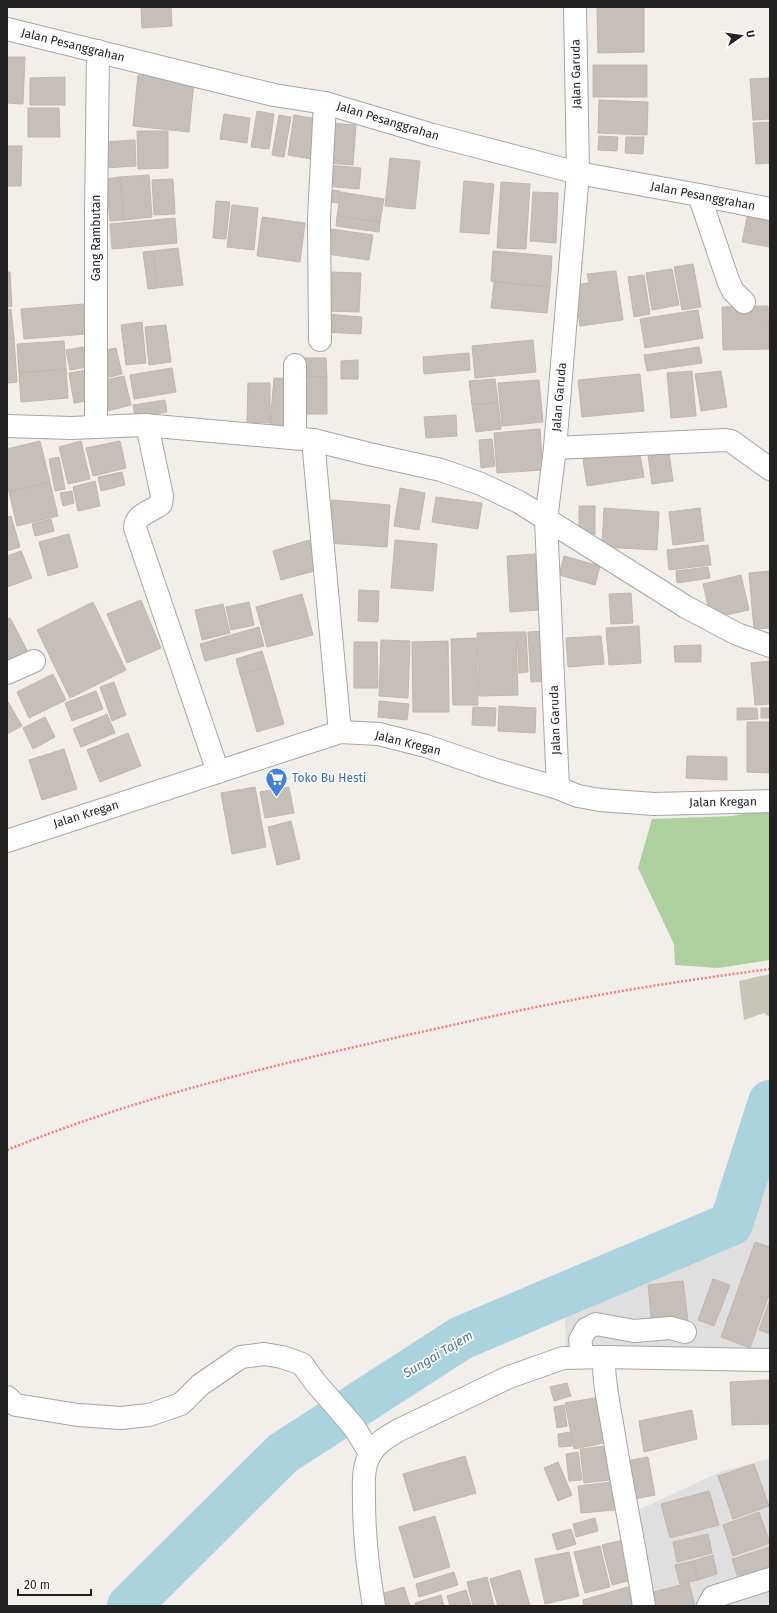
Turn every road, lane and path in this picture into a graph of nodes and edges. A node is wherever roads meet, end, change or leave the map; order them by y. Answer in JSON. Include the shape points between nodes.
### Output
{"nodes":[{"id":1,"x":575,"y":7,"type":"edge"},
{"id":2,"x":7,"y":29,"type":"edge"},
{"id":3,"x":98,"y":50,"type":"junction"},
{"id":4,"x":324,"y":103,"type":"junction"},
{"id":5,"x":578,"y":173,"type":"junction"},
{"id":6,"x":699,"y":195,"type":"junction"},
{"id":7,"x":770,"y":209,"type":"edge"},
{"id":8,"x":744,"y":302,"type":"dead end"},
{"id":9,"x":320,"y":340,"type":"dead end"},
{"id":10,"x":295,"y":365,"type":"dead end"},
{"id":11,"x":147,"y":425,"type":"junction"},
{"id":12,"x":7,"y":426,"type":"edge"},
{"id":13,"x":96,"y":426,"type":"junction"},
{"id":14,"x":304,"y":439,"type":"junction"},
{"id":15,"x":555,"y":448,"type":"junction"},
{"id":16,"x":770,"y":469,"type":"edge"},
{"id":17,"x":546,"y":520,"type":"junction"},
{"id":18,"x":770,"y":646,"type":"edge"},
{"id":19,"x":34,"y":661,"type":"dead end"},
{"id":20,"x":7,"y":673,"type":"edge"},
{"id":21,"x":340,"y":732,"type":"junction"},
{"id":22,"x":218,"y":772,"type":"junction"},
{"id":23,"x":558,"y":788,"type":"junction"},
{"id":24,"x":770,"y":801,"type":"edge"},
{"id":25,"x":7,"y":841,"type":"edge"},
{"id":26,"x":770,"y":969,"type":"edge"},
{"id":27,"x":7,"y":1150,"type":"edge"},
{"id":28,"x":685,"y":1332,"type":"dead end"},
{"id":29,"x":593,"y":1357,"type":"junction"},
{"id":30,"x":770,"y":1360,"type":"edge"},
{"id":31,"x":7,"y":1397,"type":"edge"},
{"id":32,"x":370,"y":1453,"type":"junction"},
{"id":33,"x":770,"y":1579,"type":"edge"},
{"id":34,"x":374,"y":1606,"type":"edge"},
{"id":35,"x":644,"y":1606,"type":"edge"},
{"id":36,"x":708,"y":1606,"type":"edge"}],
"edges":[{"from":1,"to":5,"type":"street","name":"Jalan Garuda"},
{"from":2,"to":3,"type":"street","name":"Jalan Pesanggrahan"},
{"from":3,"to":4,"type":"street","name":"Jalan Pesanggrahan","via":[[274,95]]},
{"from":3,"to":13,"type":"street","name":"Gang Rambutan"},
{"from":4,"to":5,"type":"street","name":"Jalan Pesanggrahan"},
{"from":4,"to":9,"type":"street","via":[[319,218]]},
{"from":5,"to":6,"type":"street","name":"Jalan Pesanggrahan"},
{"from":5,"to":15,"type":"street","name":"Jalan Garuda"},
{"from":6,"to":7,"type":"street","name":"Jalan Pesanggrahan"},
{"from":6,"to":8,"type":"street","via":[[729,283]]},
{"from":10,"to":14,"type":"street"},
{"from":11,"to":13,"type":"street"},
{"from":11,"to":14,"type":"street"},
{"from":11,"to":22,"type":"street","via":[[162,496],[161,504],[140,516],[135,528]]},
{"from":12,"to":13,"type":"street"},
{"from":14,"to":17,"type":"street","via":[[441,470],[481,484],[519,502]]},
{"from":14,"to":21,"type":"street"},
{"from":15,"to":16,"type":"street","via":[[725,440],[731,441]]},
{"from":15,"to":17,"type":"street","name":"Jalan Garuda"},
{"from":17,"to":18,"type":"street","via":[[686,607],[737,634]]},
{"from":17,"to":23,"type":"street","name":"Jalan Garuda"},
{"from":19,"to":20,"type":"street"},
{"from":21,"to":22,"type":"street","name":"Jalan Kregan"},
{"from":21,"to":23,"type":"street","name":"Jalan Kregan","via":[[379,734],[426,746]]},
{"from":22,"to":25,"type":"street","name":"Jalan Kregan"},
{"from":23,"to":24,"type":"street","name":"Jalan Kregan","via":[[578,796],[632,803]]},
{"from":26,"to":27,"type":"path","via":[[565,1001],[282,1064],[166,1094]]},
{"from":28,"to":29,"type":"street","via":[[670,1328],[634,1331],[596,1324],[586,1329],[580,1340]]},
{"from":29,"to":30,"type":"street"},
{"from":29,"to":32,"type":"street","via":[[563,1358],[509,1378],[399,1430]]},
{"from":29,"to":35,"type":"street","via":[[603,1372]]},
{"from":31,"to":32,"type":"street","via":[[16,1405],[78,1415],[121,1418],[149,1416],[181,1404],[200,1385],[241,1357],[264,1354],[302,1364],[354,1427]]},
{"from":32,"to":34,"type":"street","via":[[364,1475],[364,1532]]},
{"from":33,"to":36,"type":"street","via":[[713,1597]]}]}
